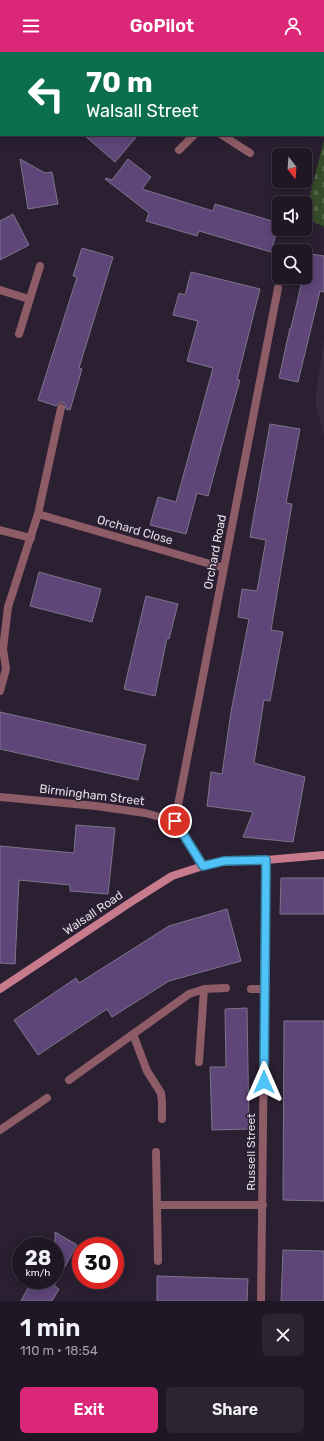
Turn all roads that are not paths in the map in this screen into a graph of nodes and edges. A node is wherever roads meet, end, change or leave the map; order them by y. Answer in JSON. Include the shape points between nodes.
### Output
{"nodes":[{"id":1,"x":193,"y":136,"type":"edge"},
{"id":2,"x":224,"y":136,"type":"edge"},
{"id":3,"x":179,"y":150,"type":"dead end"},
{"id":4,"x":250,"y":153,"type":"dead end"},
{"id":5,"x":40,"y":266,"type":"dead end"},
{"id":6,"x":278,"y":288,"type":"dead end"},
{"id":7,"x":0,"y":290,"type":"edge"},
{"id":8,"x":29,"y":299,"type":"junction"},
{"id":9,"x":19,"y":334,"type":"dead end"},
{"id":10,"x":61,"y":408,"type":"dead end"},
{"id":11,"x":38,"y":514,"type":"junction"},
{"id":12,"x":0,"y":530,"type":"edge"},
{"id":13,"x":31,"y":538,"type":"junction"},
{"id":14,"x":224,"y":568,"type":"junction"},
{"id":15,"x":2,"y":649,"type":"edge"},
{"id":16,"x":0,"y":691,"type":"edge"},
{"id":17,"x":0,"y":797,"type":"edge"},
{"id":18,"x":175,"y":821,"type":"junction"},
{"id":19,"x":324,"y":855,"type":"edge"},
{"id":20,"x":266,"y":860,"type":"junction"},
{"id":21,"x":203,"y":866,"type":"junction"},
{"id":22,"x":226,"y":988,"type":"dead end"},
{"id":23,"x":0,"y":989,"type":"edge"},
{"id":24,"x":204,"y":989,"type":"junction"},
{"id":25,"x":251,"y":989,"type":"dead end"},
{"id":26,"x":264,"y":989,"type":"junction"},
{"id":27,"x":133,"y":1034,"type":"junction"},
{"id":28,"x":199,"y":1062,"type":"dead end"},
{"id":29,"x":69,"y":1080,"type":"dead end"},
{"id":30,"x":47,"y":1098,"type":"dead end"},
{"id":31,"x":162,"y":1119,"type":"dead end"},
{"id":32,"x":0,"y":1130,"type":"edge"},
{"id":33,"x":156,"y":1152,"type":"dead end"},
{"id":34,"x":157,"y":1205,"type":"junction"},
{"id":35,"x":263,"y":1205,"type":"junction"},
{"id":36,"x":158,"y":1261,"type":"dead end"},
{"id":37,"x":261,"y":1301,"type":"edge"}],
"edges":[{"from":1,"to":3,"type":"street"},
{"from":2,"to":4,"type":"street"},
{"from":5,"to":8,"type":"street"},
{"from":6,"to":14,"type":"street","name":"Orchard Road"},
{"from":7,"to":8,"type":"street"},
{"from":8,"to":9,"type":"street"},
{"from":10,"to":11,"type":"street"},
{"from":11,"to":13,"type":"street"},
{"from":11,"to":14,"type":"street","name":"Orchard Close"},
{"from":12,"to":13,"type":"street"},
{"from":13,"to":15,"type":"street","via":[[8,607]]},
{"from":14,"to":18,"type":"street","name":"Orchard Road"},
{"from":15,"to":16,"type":"street","via":[[6,669]]},
{"from":17,"to":18,"type":"street","name":"Birmingham Street","via":[[96,806]]},
{"from":18,"to":21,"type":"street"},
{"from":19,"to":20,"type":"main road","name":"Walsall Road"},
{"from":20,"to":21,"type":"main road","name":"Walsall Road","via":[[224,861]]},
{"from":20,"to":26,"type":"street","name":"Russell Street"},
{"from":21,"to":23,"type":"main road","name":"Walsall Road","via":[[172,876]]},
{"from":22,"to":24,"type":"street"},
{"from":24,"to":27,"type":"street","via":[[189,994]]},
{"from":24,"to":28,"type":"street"},
{"from":25,"to":26,"type":"street"},
{"from":26,"to":35,"type":"street","name":"Russell Street"},
{"from":27,"to":29,"type":"street"},
{"from":27,"to":31,"type":"street","via":[[147,1071],[160,1093]]},
{"from":30,"to":32,"type":"street"},
{"from":33,"to":34,"type":"street"},
{"from":34,"to":35,"type":"street","name":"Russell Street"},
{"from":34,"to":36,"type":"street"},
{"from":35,"to":37,"type":"street","name":"Russell Street"}]}
